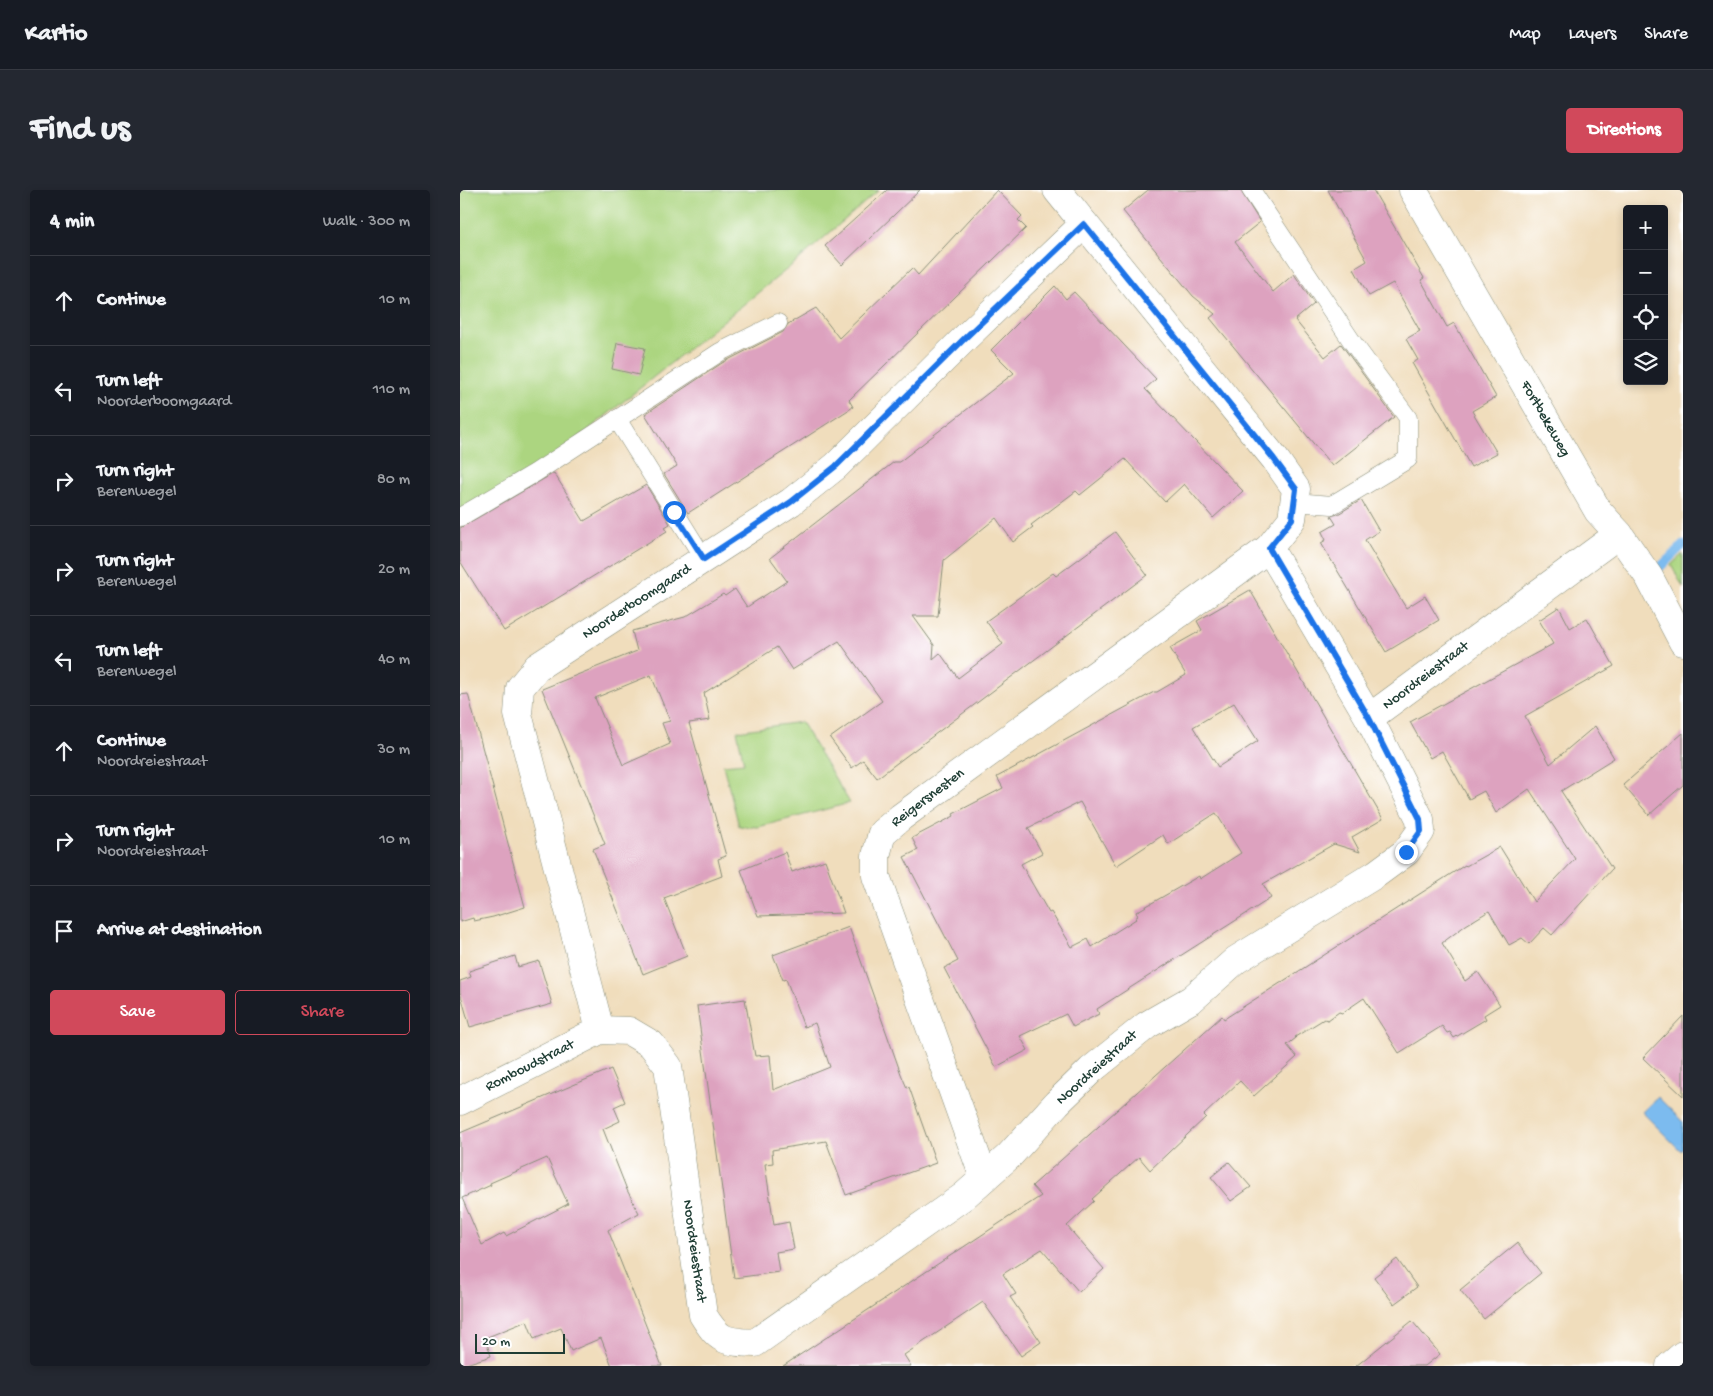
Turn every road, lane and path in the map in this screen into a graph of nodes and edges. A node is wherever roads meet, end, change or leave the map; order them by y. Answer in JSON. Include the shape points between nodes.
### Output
{"nodes":[{"id":1,"x":1057,"y":190,"type":"edge"},
{"id":2,"x":1251,"y":190,"type":"edge"},
{"id":3,"x":1413,"y":190,"type":"edge"},
{"id":4,"x":1084,"y":224,"type":"junction"},
{"id":5,"x":778,"y":323,"type":"dead end"},
{"id":6,"x":616,"y":420,"type":"junction"},
{"id":7,"x":1295,"y":502,"type":"junction"},
{"id":8,"x":460,"y":518,"type":"edge"},
{"id":9,"x":1619,"y":534,"type":"junction"},
{"id":10,"x":1269,"y":548,"type":"junction"},
{"id":11,"x":704,"y":559,"type":"junction"},
{"id":12,"x":1683,"y":642,"type":"edge"},
{"id":13,"x":1369,"y":718,"type":"junction"},
{"id":14,"x":600,"y":1030,"type":"junction"},
{"id":15,"x":460,"y":1101,"type":"edge"},
{"id":16,"x":984,"y":1178,"type":"junction"},
{"id":17,"x":1683,"y":1355,"type":"edge"},
{"id":18,"x":1670,"y":1366,"type":"edge"}],
"edges":[{"from":1,"to":4,"type":"street"},
{"from":2,"to":7,"type":"lane","via":[[1353,343],[1408,418],[1408,459],[1332,505]]},
{"from":3,"to":9,"type":"street","name":"Fortbekeweg","via":[[1598,511]]},
{"from":4,"to":7,"type":"street","via":[[1274,459],[1296,489]]},
{"from":4,"to":11,"type":"street","name":"Noorderboomgaard","via":[[836,466],[791,502]]},
{"from":5,"to":6,"type":"lane","via":[[720,352]]},
{"from":6,"to":8,"type":"lane"},
{"from":6,"to":11,"type":"lane"},
{"from":7,"to":10,"type":"street","name":"Reigersnesten","via":[[1292,519]]},
{"from":9,"to":12,"type":"street","name":"Fortbekeweg","via":[[1649,578]]},
{"from":9,"to":13,"type":"street","name":"Noordreiestraat"},
{"from":10,"to":13,"type":"street"},
{"from":10,"to":16,"type":"street","name":"Reigersnesten","via":[[882,833],[876,856],[876,876]]},
{"from":11,"to":14,"type":"street","name":"Noorderboomgaard","via":[[537,667],[520,688],[518,714]]},
{"from":13,"to":16,"type":"street","name":"Noordreiestraat","via":[[1420,819],[1421,831],[1406,852],[1236,960],[1192,999],[1147,1024],[1091,1070]]},
{"from":14,"to":15,"type":"street","name":"Romboudstraat"},
{"from":14,"to":16,"type":"street","name":"Noordreiestraat","via":[[629,1031],[651,1044],[668,1066],[703,1315],[713,1331],[729,1342],[755,1344],[964,1196]]},
{"from":17,"to":18,"type":"street"}]}
